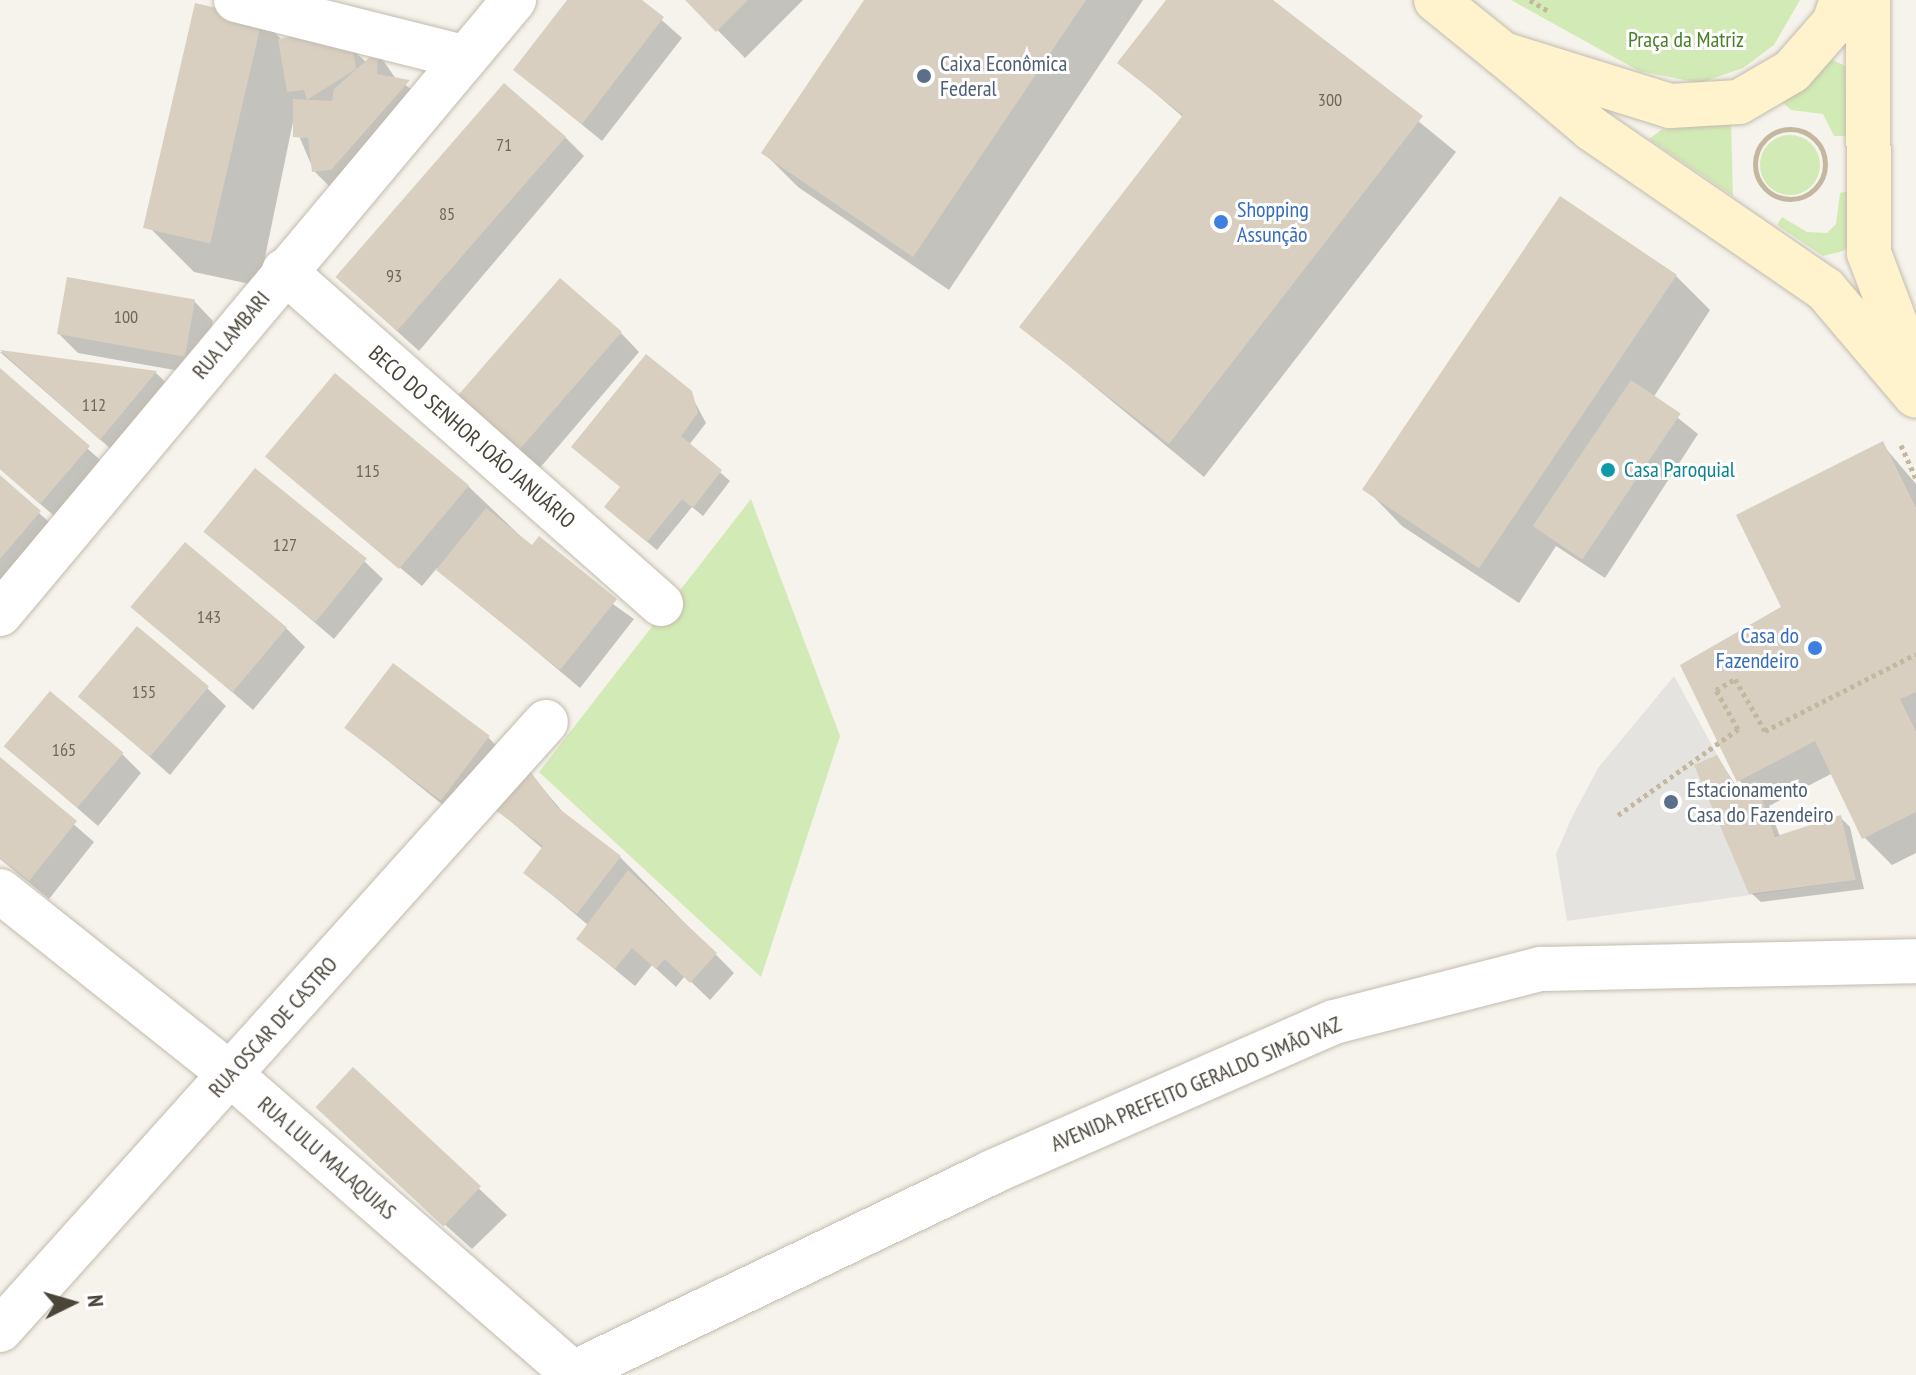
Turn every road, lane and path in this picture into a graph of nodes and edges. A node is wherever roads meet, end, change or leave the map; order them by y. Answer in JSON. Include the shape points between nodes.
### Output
{"nodes":[{"id":1,"x":236,"y":0,"type":"edge"},
{"id":2,"x":514,"y":0,"type":"edge"},
{"id":3,"x":1436,"y":0,"type":"edge"},
{"id":4,"x":1530,"y":0,"type":"edge"},
{"id":5,"x":1842,"y":0,"type":"edge"},
{"id":6,"x":1868,"y":0,"type":"edge"},
{"id":7,"x":1555,"y":15,"type":"dead end"},
{"id":8,"x":1503,"y":54,"type":"junction"},
{"id":9,"x":463,"y":57,"type":"junction"},
{"id":10,"x":1783,"y":199,"type":"joint"},
{"id":11,"x":284,"y":271,"type":"junction"},
{"id":12,"x":1916,"y":379,"type":"edge"},
{"id":13,"x":1916,"y":396,"type":"edge"},
{"id":14,"x":661,"y":604,"type":"dead end"},
{"id":15,"x":0,"y":614,"type":"edge"},
{"id":16,"x":1916,"y":654,"type":"edge"},
{"id":17,"x":546,"y":722,"type":"dead end"},
{"id":18,"x":1618,"y":815,"type":"dead end"},
{"id":19,"x":0,"y":891,"type":"edge"},
{"id":20,"x":1916,"y":961,"type":"edge"},
{"id":21,"x":231,"y":1075,"type":"junction"},
{"id":22,"x":0,"y":1330,"type":"edge"},
{"id":23,"x":571,"y":1374,"type":"edge"}],
"edges":[{"from":1,"to":9,"type":"street"},
{"from":2,"to":9,"type":"street"},
{"from":3,"to":8,"type":"main road"},
{"from":4,"to":7,"type":"path"},
{"from":5,"to":8,"type":"main road","via":[[1834,23],[1792,71],[1739,102],[1670,106]]},
{"from":6,"to":12,"type":"main road","via":[[1869,253]]},
{"from":8,"to":13,"type":"main road","via":[[1592,129],[1825,289]]},
{"from":9,"to":11,"type":"street","name":"RUA LAMBARI"},
{"from":10,"to":10,"type":"path","via":[[1762,187],[1755,164],[1763,142],[1793,128],[1813,137],[1825,167],[1806,196]]},
{"from":11,"to":14,"type":"street","name":"BECO DO SENHOR JOÃO JANUÁRIO"},
{"from":11,"to":15,"type":"street","name":"RUA LAMBARI"},
{"from":16,"to":18,"type":"path","via":[[1765,731],[1735,679],[1716,690],[1738,729]]},
{"from":17,"to":21,"type":"street","name":"RUA OSCAR DE CASTRO"},
{"from":19,"to":21,"type":"street","name":"RUA LULU MALAQUIAS"},
{"from":20,"to":23,"type":"street","name":"AVENIDA PREFEITO GERALDO SIMÃO VAZ","via":[[1541,969],[1334,1022],[992,1172]]},
{"from":21,"to":22,"type":"street","name":"RUA OSCAR DE CASTRO"},
{"from":21,"to":23,"type":"street","name":"RUA LULU MALAQUIAS"}]}
